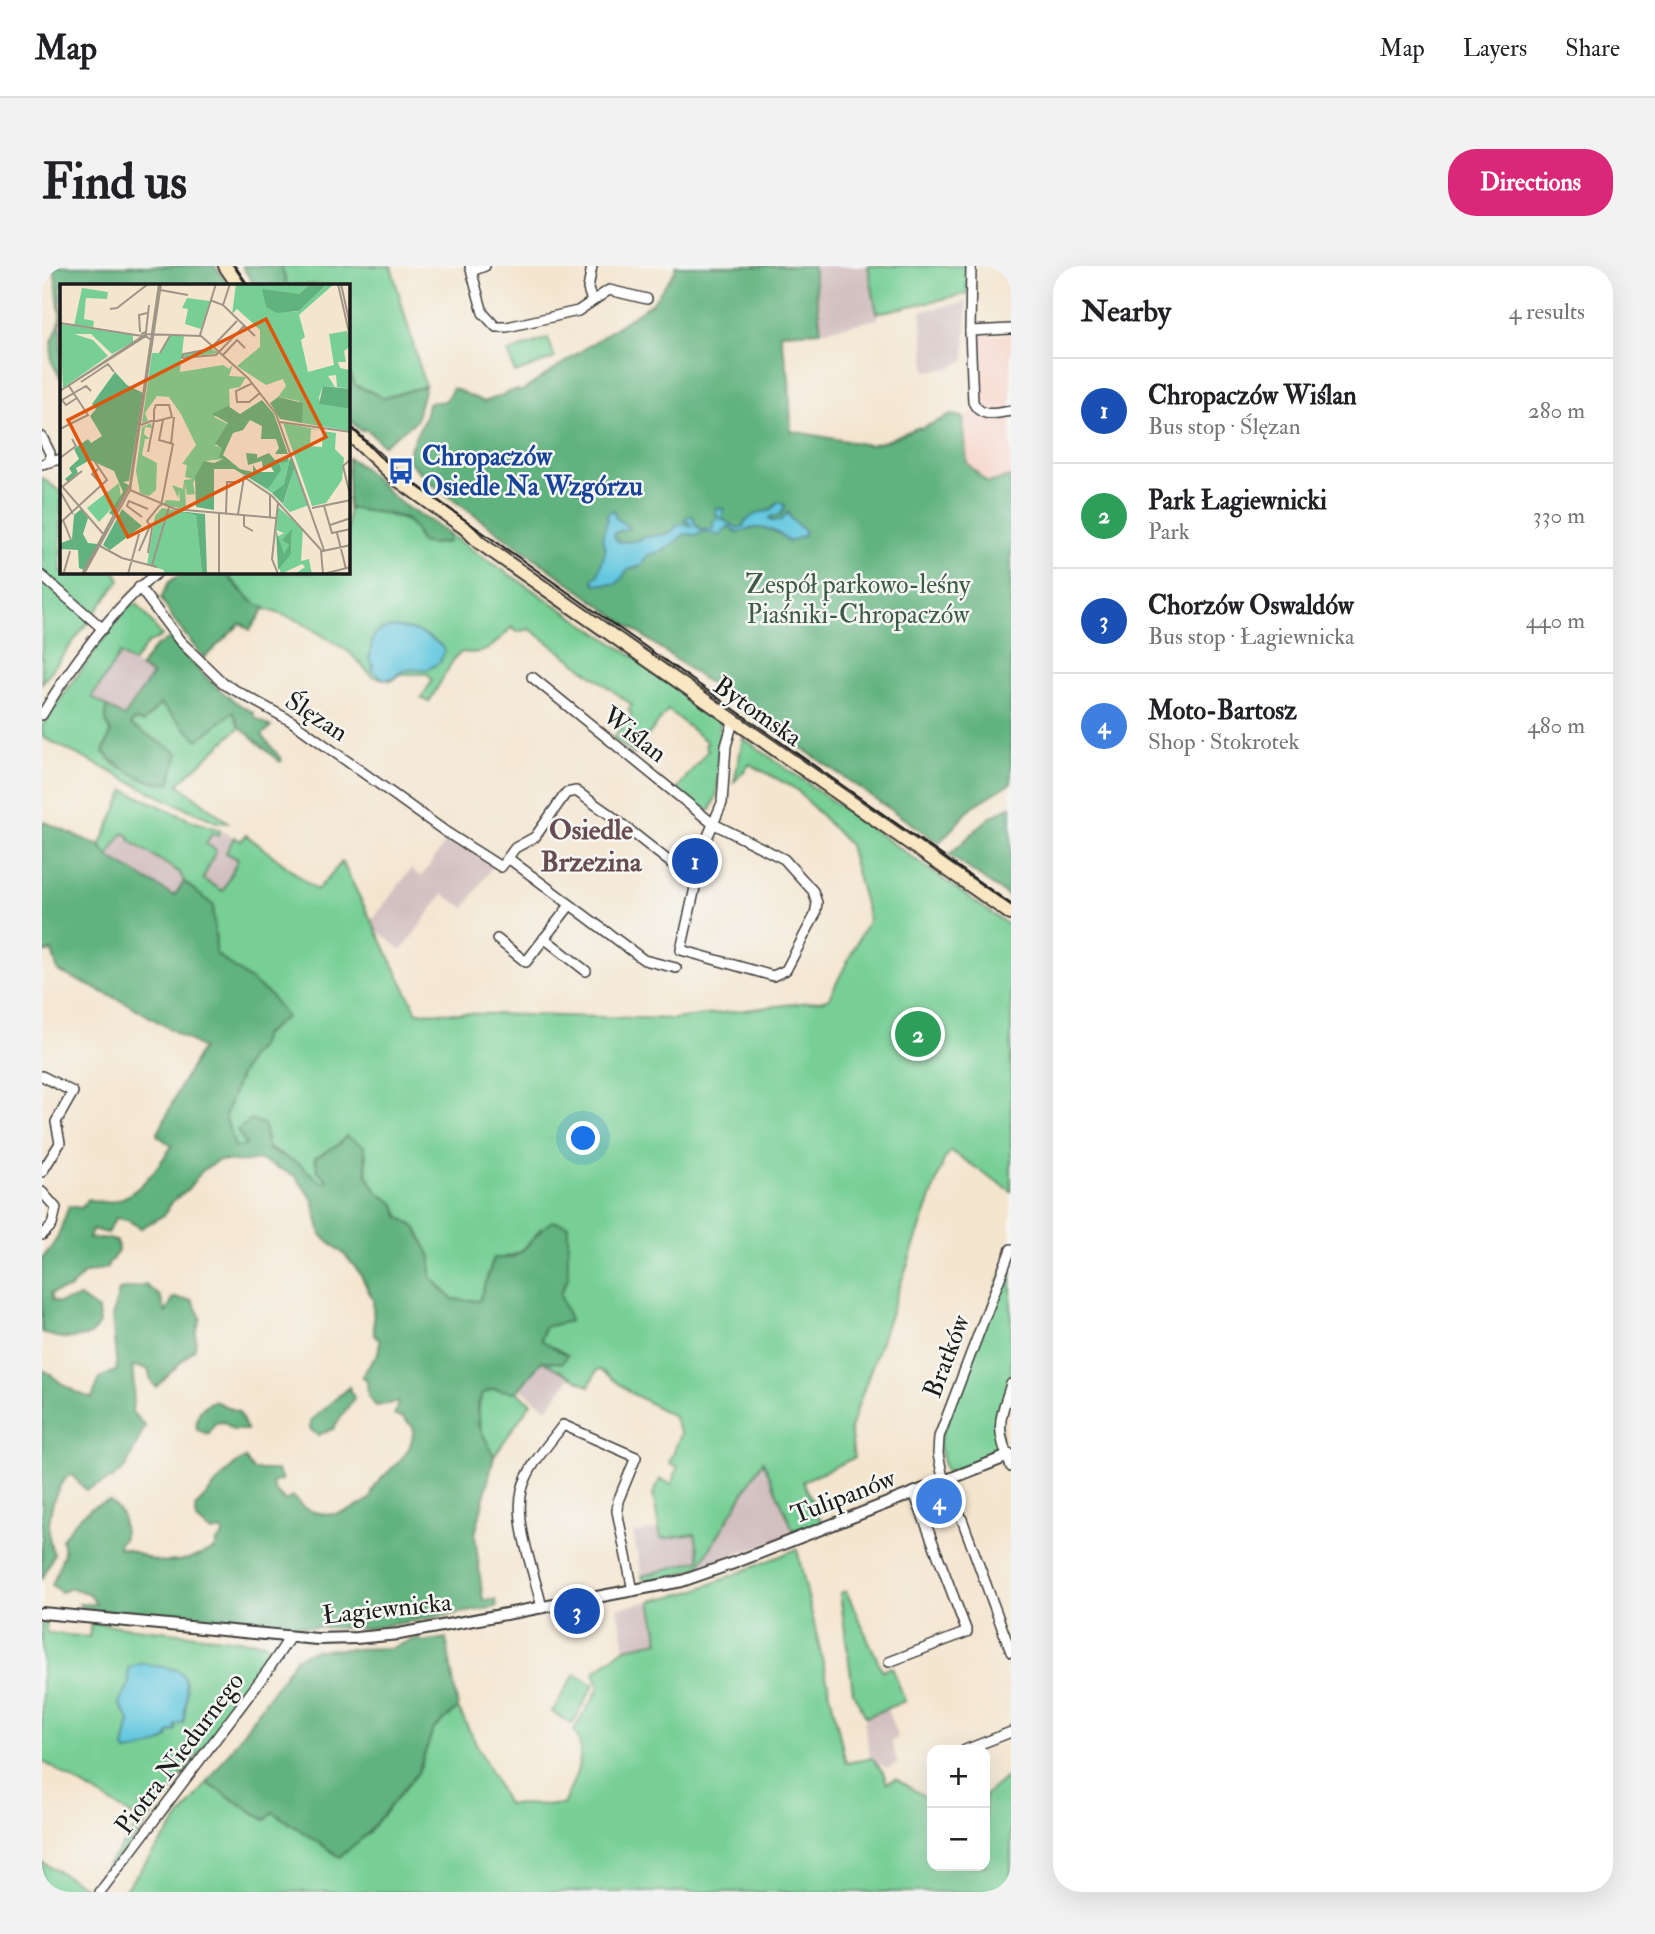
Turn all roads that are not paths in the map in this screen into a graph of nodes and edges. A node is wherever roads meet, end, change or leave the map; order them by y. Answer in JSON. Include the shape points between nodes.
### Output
{"nodes":[{"id":1,"x":225,"y":266,"type":"edge"},
{"id":2,"x":485,"y":266,"type":"edge"},
{"id":3,"x":592,"y":266,"type":"edge"},
{"id":4,"x":971,"y":266,"type":"edge"},
{"id":5,"x":471,"y":269,"type":"edge"},
{"id":6,"x":237,"y":284,"type":"edge"},
{"id":7,"x":647,"y":299,"type":"dead end"},
{"id":8,"x":592,"y":302,"type":"junction"},
{"id":9,"x":1011,"y":329,"type":"edge"},
{"id":10,"x":970,"y":331,"type":"junction"},
{"id":11,"x":1011,"y":411,"type":"edge"},
{"id":12,"x":350,"y":435,"type":"edge"},
{"id":13,"x":42,"y":438,"type":"edge"},
{"id":14,"x":350,"y":444,"type":"edge"},
{"id":15,"x":46,"y":463,"type":"edge"},
{"id":16,"x":480,"y":543,"type":"junction"},
{"id":17,"x":42,"y":576,"type":"edge"},
{"id":18,"x":147,"y":576,"type":"edge"},
{"id":19,"x":139,"y":587,"type":"junction"},
{"id":20,"x":103,"y":629,"type":"junction"},
{"id":21,"x":533,"y":677,"type":"dead end"},
{"id":22,"x":42,"y":715,"type":"edge"},
{"id":23,"x":733,"y":722,"type":"junction"},
{"id":24,"x":712,"y":823,"type":"junction"},
{"id":25,"x":508,"y":858,"type":"junction"},
{"id":26,"x":695,"y":882,"type":"junction"},
{"id":27,"x":570,"y":905,"type":"junction"},
{"id":28,"x":1011,"y":914,"type":"edge"},
{"id":29,"x":544,"y":938,"type":"junction"},
{"id":30,"x":497,"y":939,"type":"dead end"},
{"id":31,"x":676,"y":968,"type":"dead end"},
{"id":32,"x":586,"y":971,"type":"dead end"},
{"id":33,"x":42,"y":1076,"type":"edge"},
{"id":34,"x":42,"y":1172,"type":"edge"},
{"id":35,"x":42,"y":1192,"type":"edge"},
{"id":36,"x":42,"y":1235,"type":"edge"},
{"id":37,"x":1011,"y":1249,"type":"edge"},
{"id":38,"x":1011,"y":1384,"type":"edge"},
{"id":39,"x":1010,"y":1459,"type":"edge"},
{"id":40,"x":946,"y":1481,"type":"junction"},
{"id":41,"x":914,"y":1493,"type":"junction"},
{"id":42,"x":731,"y":1564,"type":"joint"},
{"id":43,"x":633,"y":1591,"type":"junction"},
{"id":44,"x":542,"y":1608,"type":"junction"},
{"id":45,"x":42,"y":1613,"type":"edge"},
{"id":46,"x":290,"y":1637,"type":"junction"},
{"id":47,"x":1011,"y":1653,"type":"edge"},
{"id":48,"x":889,"y":1662,"type":"dead end"},
{"id":49,"x":1011,"y":1732,"type":"edge"},
{"id":50,"x":978,"y":1745,"type":"edge"},
{"id":51,"x":100,"y":1892,"type":"edge"}],
"edges":[{"from":1,"to":6,"type":"main road"},
{"from":2,"to":5,"type":"street"},
{"from":3,"to":8,"type":"street","via":[[588,289]]},
{"from":4,"to":10,"type":"street"},
{"from":5,"to":8,"type":"street","via":[[483,313],[496,327],[578,311]]},
{"from":7,"to":8,"type":"street","via":[[609,290]]},
{"from":9,"to":10,"type":"street"},
{"from":10,"to":11,"type":"street","via":[[973,401],[978,410],[991,414]]},
{"from":12,"to":16,"type":"main road","name":"Bytomska","via":[[398,480]]},
{"from":13,"to":15,"type":"street","via":[[50,453]]},
{"from":14,"to":16,"type":"main road","name":"Bytomska","via":[[403,492]]},
{"from":16,"to":23,"type":"main road","name":"Bytomska"},
{"from":17,"to":20,"type":"street"},
{"from":18,"to":19,"type":"street"},
{"from":19,"to":20,"type":"street"},
{"from":19,"to":25,"type":"street","name":"Ślęzan","via":[[180,641],[224,684],[291,721],[501,867]]},
{"from":20,"to":22,"type":"street"},
{"from":21,"to":24,"type":"street","name":"Wiślan"},
{"from":23,"to":24,"type":"street","via":[[726,746],[722,803]]},
{"from":23,"to":28,"type":"main road","name":"Bytomska"},
{"from":24,"to":26,"type":"street"},
{"from":24,"to":26,"type":"street","name":"Wiślan","via":[[784,859],[813,891],[816,909],[786,970],[769,975],[681,950]]},
{"from":25,"to":26,"type":"street","via":[[515,848],[535,837],[566,793],[576,791]]},
{"from":25,"to":27,"type":"street","name":"Ślęzan"},
{"from":27,"to":29,"type":"street"},
{"from":27,"to":31,"type":"street","name":"Ślęzan","via":[[644,960]]},
{"from":29,"to":30,"type":"street","via":[[526,962]]},
{"from":29,"to":32,"type":"street"},
{"from":33,"to":34,"type":"street","via":[[74,1092],[56,1122],[60,1143]]},
{"from":35,"to":36,"type":"street","via":[[56,1208],[52,1225]]},
{"from":37,"to":40,"type":"street","name":"Bratków","via":[[939,1437],[938,1454]]},
{"from":38,"to":39,"type":"street","via":[[999,1424]]},
{"from":39,"to":40,"type":"street","name":"Tulipanów"},
{"from":40,"to":41,"type":"street","name":"Tulipanów"},
{"from":40,"to":47,"type":"street","name":"Bratków"},
{"from":41,"to":42,"type":"street","name":"Tulipanów"},
{"from":41,"to":48,"type":"street","via":[[967,1632]]},
{"from":42,"to":43,"type":"street","name":"Łagiewnicka"},
{"from":43,"to":44,"type":"street","name":"Łagiewnicka"},
{"from":43,"to":44,"type":"street","via":[[617,1511],[636,1457],[563,1425],[527,1478],[521,1505]]},
{"from":44,"to":46,"type":"street","name":"Łagiewnicka","via":[[377,1637]]},
{"from":45,"to":46,"type":"street","name":"Łagiewnicka"},
{"from":46,"to":51,"type":"street","name":"Piotra Niedurnego"},
{"from":49,"to":50,"type":"street"}]}
